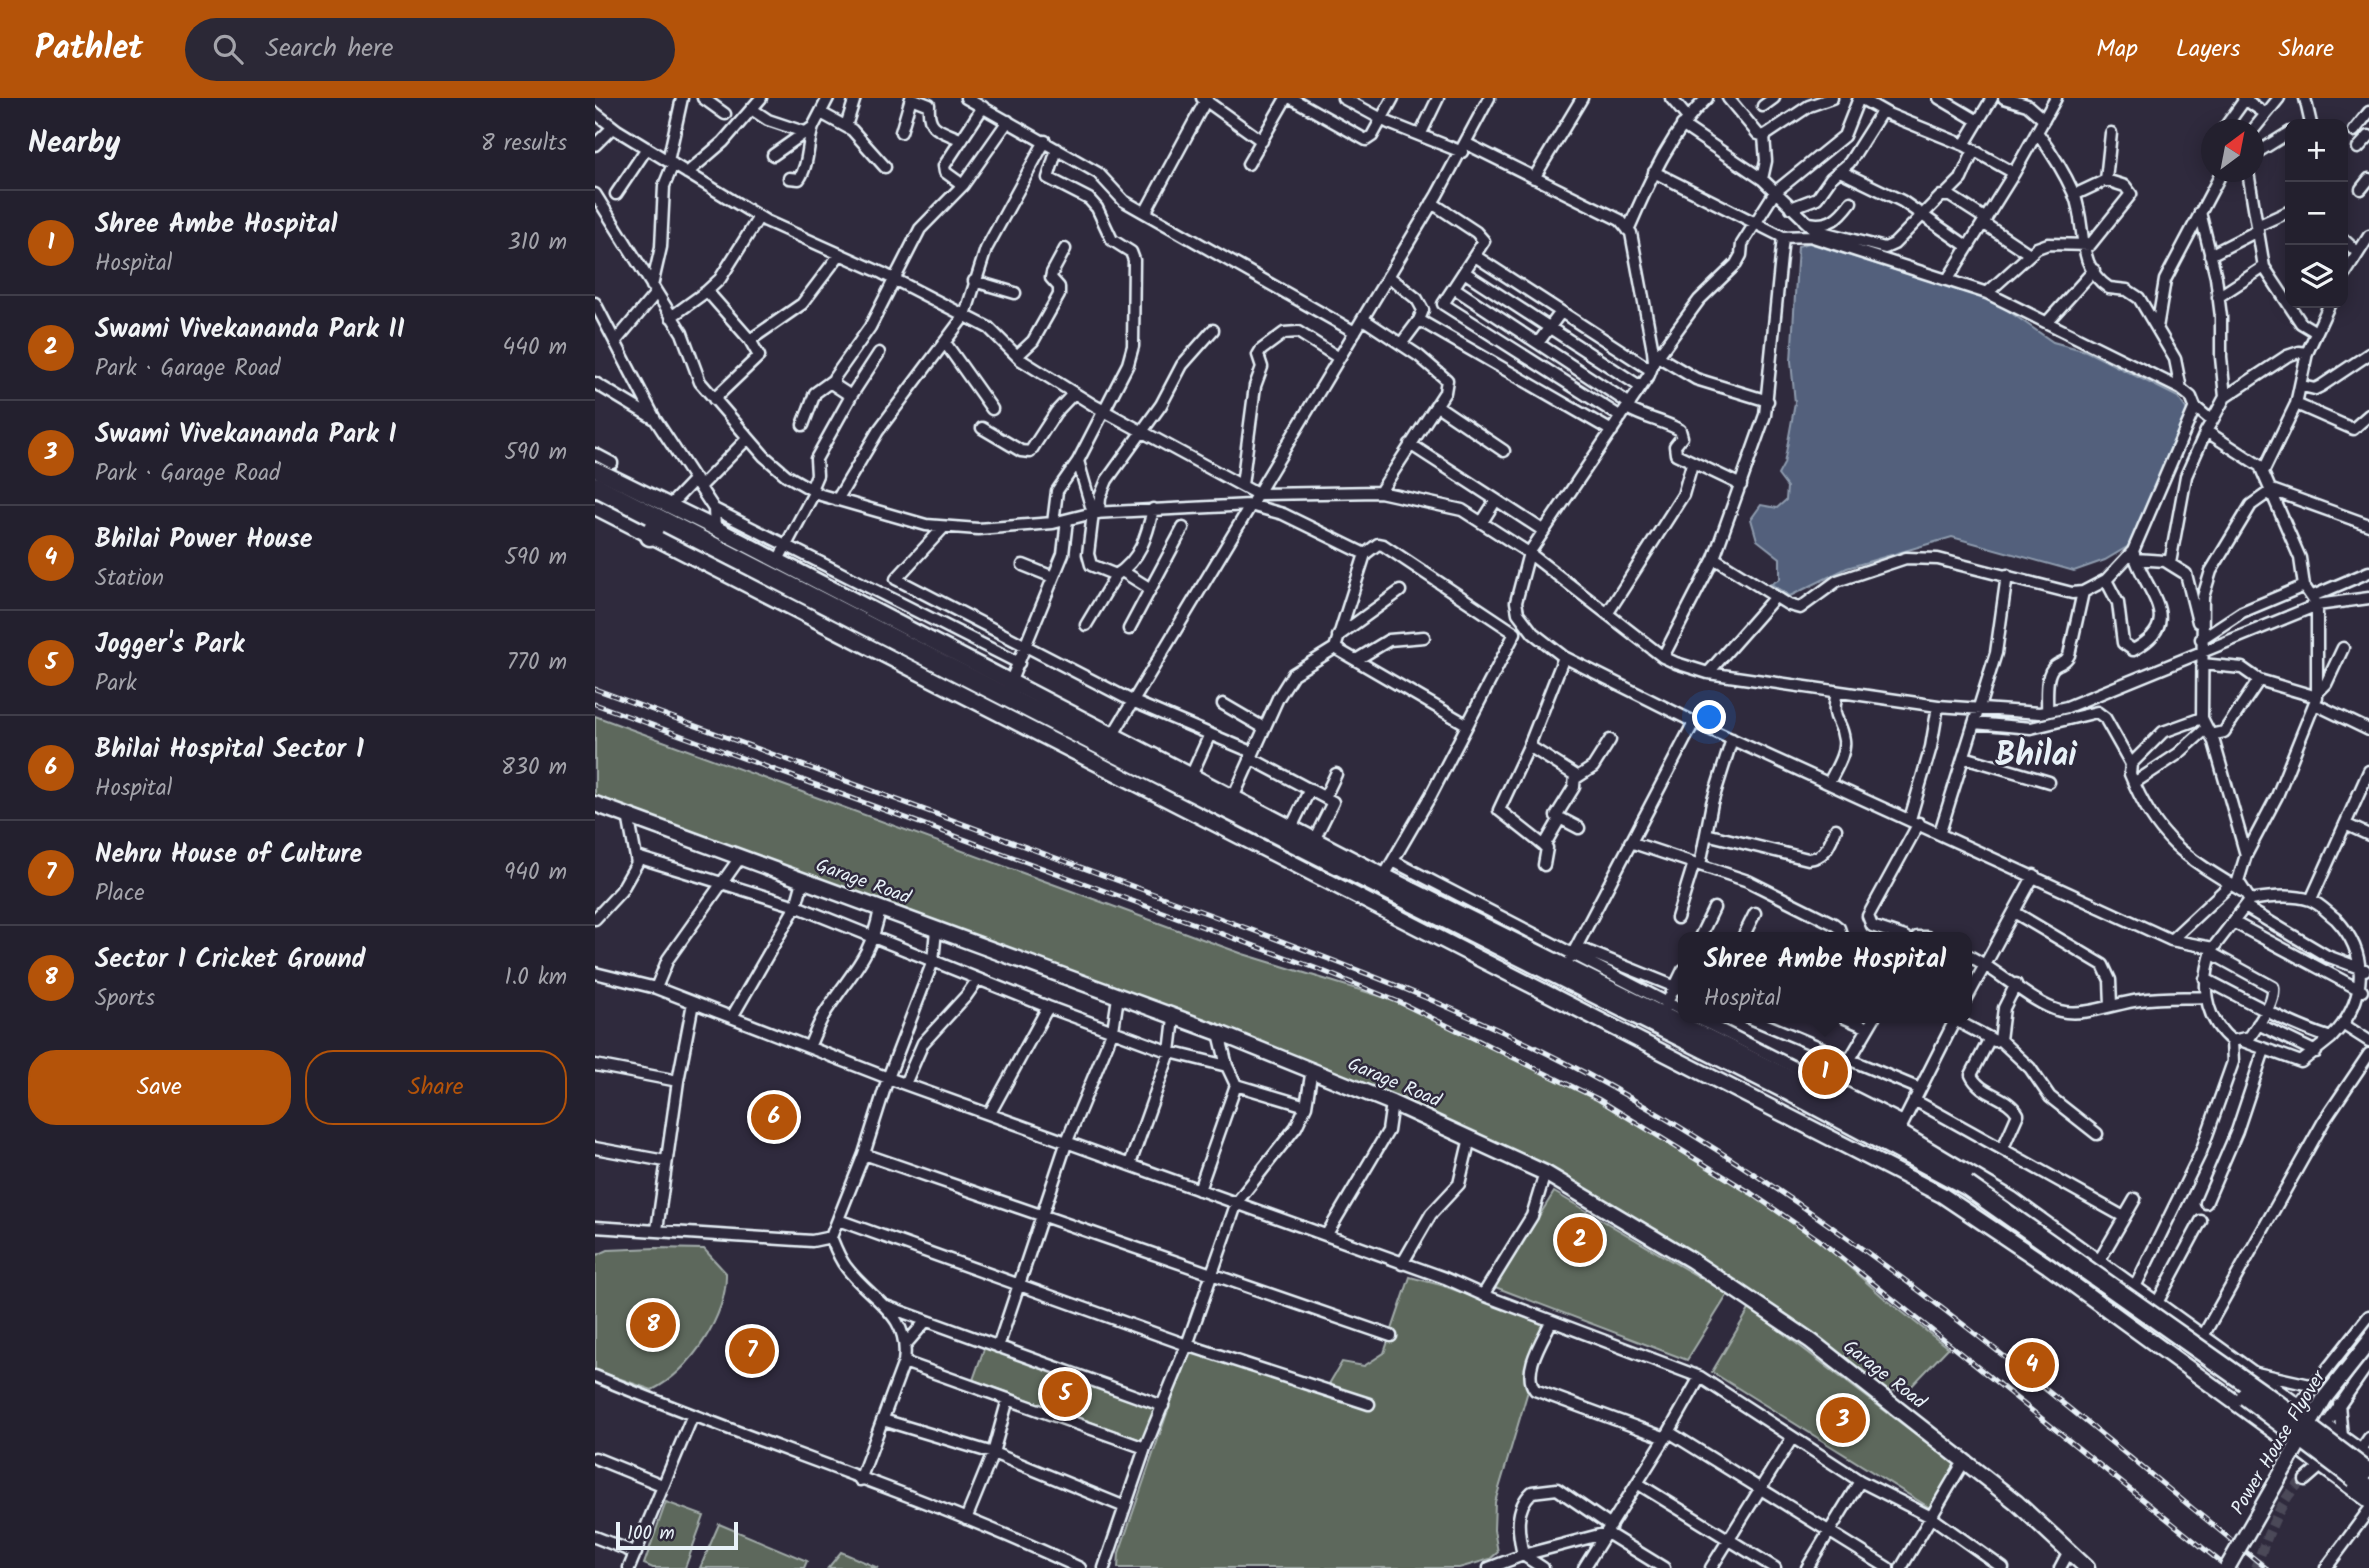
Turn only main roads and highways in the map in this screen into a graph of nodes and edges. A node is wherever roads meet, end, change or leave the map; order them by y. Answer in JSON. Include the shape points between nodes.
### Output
{"nodes":[{"id":1,"x":595,"y":486,"type":"edge"},
{"id":2,"x":595,"y":499,"type":"edge"},
{"id":3,"x":657,"y":529,"type":"junction"},
{"id":4,"x":1958,"y":1186,"type":"junction"},
{"id":5,"x":2369,"y":1473,"type":"edge"},
{"id":6,"x":2369,"y":1489,"type":"edge"}],
"edges":[{"from":1,"to":3,"type":"highway"},
{"from":2,"to":3,"type":"highway"},
{"from":3,"to":4,"type":"highway"},
{"from":3,"to":4,"type":"highway","via":[[1109,741],[1791,1092]]},
{"from":4,"to":5,"type":"highway","bridge":true,"via":[[2253,1387]]},
{"from":4,"to":6,"type":"highway","bridge":true}]}
